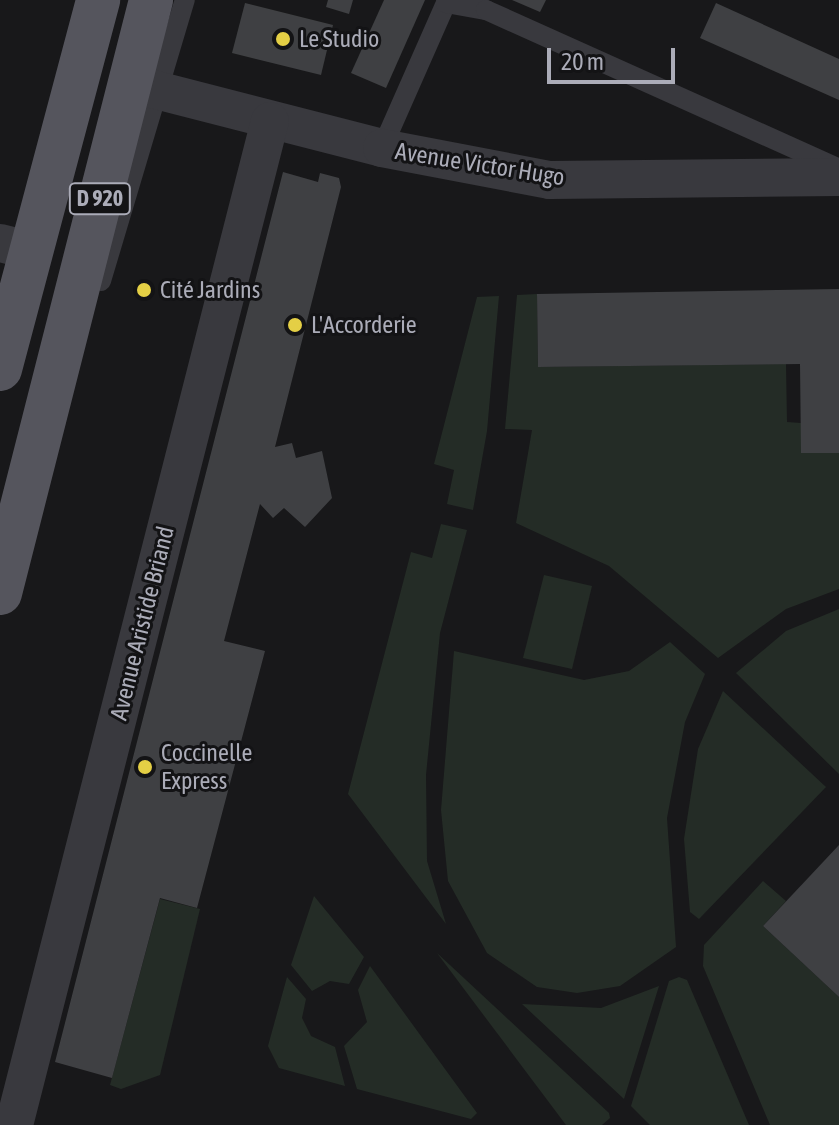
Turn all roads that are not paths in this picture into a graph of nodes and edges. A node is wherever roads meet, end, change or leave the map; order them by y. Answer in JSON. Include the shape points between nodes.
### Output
{"nodes":[{"id":1,"x":83,"y":0,"type":"edge"},
{"id":2,"x":98,"y":0,"type":"edge"},
{"id":3,"x":151,"y":0,"type":"edge"},
{"id":4,"x":185,"y":0,"type":"edge"},
{"id":5,"x":78,"y":76,"type":"junction"},
{"id":6,"x":144,"y":87,"type":"junction"},
{"id":7,"x":270,"y":121,"type":"junction"},
{"id":8,"x":382,"y":148,"type":"junction"},
{"id":9,"x":839,"y":169,"type":"edge"},
{"id":10,"x":839,"y":177,"type":"edge"},
{"id":11,"x":15,"y":247,"type":"edge"},
{"id":12,"x":0,"y":369,"type":"edge"},
{"id":13,"x":0,"y":593,"type":"edge"},
{"id":14,"x":14,"y":1125,"type":"edge"}],
"edges":[{"from":1,"to":5,"type":"lane"},
{"from":2,"to":5,"type":"main road","number":"D 920"},
{"from":3,"to":6,"type":"main road","number":"D 920"},
{"from":4,"to":6,"type":"lane"},
{"from":5,"to":11,"type":"main road","number":"D 920"},
{"from":6,"to":7,"type":"street","name":"Avenue Victor Hugo"},
{"from":6,"to":13,"type":"main road","number":"D 920","via":[[50,397]]},
{"from":7,"to":8,"type":"street","name":"Avenue Victor Hugo"},
{"from":7,"to":14,"type":"street","name":"Avenue Aristide Briand"},
{"from":8,"to":9,"type":"lane","via":[[446,3],[486,10]]},
{"from":8,"to":10,"type":"street","name":"Avenue Victor Hugo","via":[[550,180]]},
{"from":11,"to":12,"type":"main road","number":"D 920"}]}
